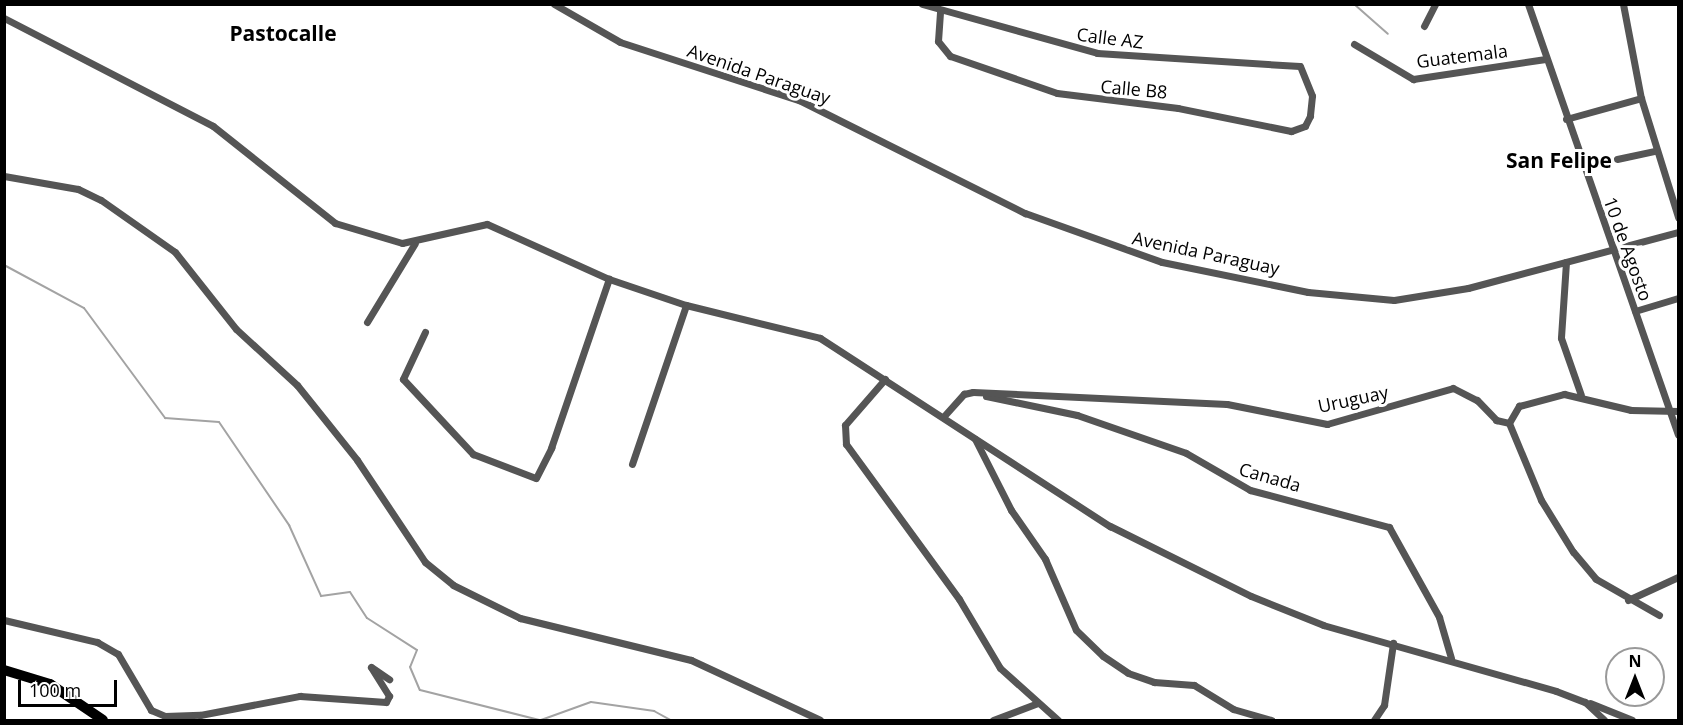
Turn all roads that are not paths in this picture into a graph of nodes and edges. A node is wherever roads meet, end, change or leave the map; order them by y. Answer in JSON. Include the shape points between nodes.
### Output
{"nodes":[{"id":1,"x":554,"y":4,"type":"edge"},
{"id":2,"x":922,"y":4,"type":"edge"},
{"id":3,"x":1435,"y":4,"type":"edge"},
{"id":4,"x":1528,"y":4,"type":"edge"},
{"id":5,"x":1623,"y":4,"type":"edge"},
{"id":6,"x":940,"y":10,"type":"junction"},
{"id":7,"x":4,"y":18,"type":"edge"},
{"id":8,"x":1424,"y":26,"type":"dead end"},
{"id":9,"x":1354,"y":44,"type":"dead end"},
{"id":10,"x":1546,"y":59,"type":"junction"},
{"id":11,"x":1300,"y":66,"type":"joint"},
{"id":12,"x":1641,"y":98,"type":"junction"},
{"id":13,"x":1566,"y":118,"type":"junction"},
{"id":14,"x":1656,"y":151,"type":"junction"},
{"id":15,"x":1617,"y":159,"type":"dead end"},
{"id":16,"x":4,"y":176,"type":"edge"},
{"id":17,"x":1678,"y":217,"type":"edge"},
{"id":18,"x":1678,"y":232,"type":"edge"},
{"id":19,"x":414,"y":243,"type":"junction"},
{"id":20,"x":1611,"y":250,"type":"junction"},
{"id":21,"x":1566,"y":262,"type":"junction"},
{"id":22,"x":609,"y":279,"type":"junction"},
{"id":23,"x":1678,"y":298,"type":"edge"},
{"id":24,"x":686,"y":304,"type":"junction"},
{"id":25,"x":1635,"y":311,"type":"junction"},
{"id":26,"x":367,"y":322,"type":"dead end"},
{"id":27,"x":425,"y":332,"type":"dead end"},
{"id":28,"x":885,"y":379,"type":"junction"},
{"id":29,"x":973,"y":392,"type":"junction"},
{"id":30,"x":1581,"y":395,"type":"junction"},
{"id":31,"x":1675,"y":412,"type":"edge"},
{"id":32,"x":944,"y":416,"type":"junction"},
{"id":33,"x":1509,"y":423,"type":"junction"},
{"id":34,"x":1678,"y":435,"type":"edge"},
{"id":35,"x":974,"y":437,"type":"junction"},
{"id":36,"x":633,"y":464,"type":"dead end"},
{"id":37,"x":1678,"y":577,"type":"edge"},
{"id":38,"x":1628,"y":600,"type":"junction"},
{"id":39,"x":1659,"y":615,"type":"dead end"},
{"id":40,"x":4,"y":620,"type":"edge"},
{"id":41,"x":1393,"y":643,"type":"junction"},
{"id":42,"x":1451,"y":658,"type":"junction"},
{"id":43,"x":4,"y":670,"type":"edge"},
{"id":44,"x":389,"y":679,"type":"dead end"},
{"id":45,"x":1585,"y":702,"type":"junction"},
{"id":46,"x":1038,"y":703,"type":"junction"},
{"id":47,"x":103,"y":720,"type":"edge"},
{"id":48,"x":820,"y":720,"type":"edge"},
{"id":49,"x":993,"y":720,"type":"edge"},
{"id":50,"x":1058,"y":720,"type":"edge"},
{"id":51,"x":1272,"y":720,"type":"edge"},
{"id":52,"x":1374,"y":720,"type":"edge"},
{"id":53,"x":1604,"y":720,"type":"edge"},
{"id":54,"x":1632,"y":720,"type":"edge"}],
"edges":[{"from":1,"to":21,"type":"street","name":"Avenida Paraguay","via":[[620,42],[800,100],[1025,213],[1162,262],[1308,292],[1394,300],[1468,288]]},
{"from":2,"to":6,"type":"street","name":"Calle AZ"},
{"from":3,"to":8,"type":"street"},
{"from":4,"to":10,"type":"street","name":"10 de Agosto"},
{"from":5,"to":12,"type":"street"},
{"from":6,"to":11,"type":"street","name":"Calle AZ","via":[[1097,53]]},
{"from":6,"to":11,"type":"street","name":"Calle B8","via":[[938,41],[955,60],[1082,99],[1178,108],[1298,130],[1310,116],[1312,96]]},
{"from":7,"to":19,"type":"street","via":[[213,126],[335,223],[392,243]]},
{"from":9,"to":10,"type":"street","name":"Guatemala","via":[[1413,79]]},
{"from":10,"to":13,"type":"street","name":"10 de Agosto"},
{"from":12,"to":13,"type":"street"},
{"from":12,"to":14,"type":"street"},
{"from":13,"to":20,"type":"street","name":"10 de Agosto"},
{"from":14,"to":15,"type":"street"},
{"from":14,"to":17,"type":"street"},
{"from":16,"to":48,"type":"street","via":[[78,189],[101,200],[175,252],[236,329],[297,385],[357,460],[425,562],[453,585],[520,618],[691,660]]},
{"from":18,"to":20,"type":"street","name":"Avenida Paraguay"},
{"from":19,"to":22,"type":"street","via":[[487,224]]},
{"from":19,"to":26,"type":"street"},
{"from":20,"to":21,"type":"street","name":"Avenida Paraguay"},
{"from":20,"to":25,"type":"street","name":"10 de Agosto"},
{"from":21,"to":30,"type":"street","via":[[1561,338]]},
{"from":22,"to":24,"type":"street"},
{"from":22,"to":27,"type":"street","via":[[551,448],[536,478],[473,454],[403,379]]},
{"from":23,"to":25,"type":"street"},
{"from":24,"to":28,"type":"street","via":[[820,338]]},
{"from":24,"to":36,"type":"street"},
{"from":25,"to":31,"type":"street","name":"10 de Agosto"},
{"from":28,"to":32,"type":"street"},
{"from":28,"to":46,"type":"street","via":[[845,425],[846,444],[959,599],[1000,668]]},
{"from":29,"to":32,"type":"street","via":[[964,394]]},
{"from":29,"to":33,"type":"street","name":"Uruguay","via":[[1227,404],[1327,424],[1453,388],[1477,400],[1496,420]]},
{"from":29,"to":42,"type":"street","name":"Canada","via":[[1077,415],[1186,453],[1250,490],[1389,527],[1439,618]]},
{"from":30,"to":31,"type":"street","via":[[1631,410]]},
{"from":30,"to":33,"type":"street","via":[[1549,395],[1519,406]]},
{"from":31,"to":34,"type":"street","name":"10 de Agosto"},
{"from":32,"to":35,"type":"street"},
{"from":33,"to":38,"type":"street","via":[[1557,532],[1596,579]]},
{"from":35,"to":41,"type":"street","via":[[1110,526],[1251,596],[1323,626]]},
{"from":35,"to":51,"type":"street","via":[[1011,510],[1045,559],[1076,630],[1103,656],[1128,673],[1154,682],[1194,685],[1233,709]]},
{"from":37,"to":38,"type":"street"},
{"from":38,"to":39,"type":"street"},
{"from":40,"to":44,"type":"street","via":[[97,642],[118,654],[151,710],[165,716],[200,715],[300,696],[386,702],[389,696],[371,667]]},
{"from":41,"to":42,"type":"street"},
{"from":41,"to":52,"type":"street","via":[[1384,705]]},
{"from":42,"to":45,"type":"street"},
{"from":43,"to":47,"type":"main road","via":[[50,684]]},
{"from":45,"to":53,"type":"street"},
{"from":45,"to":54,"type":"street"},
{"from":46,"to":49,"type":"street"},
{"from":46,"to":50,"type":"street"}]}
